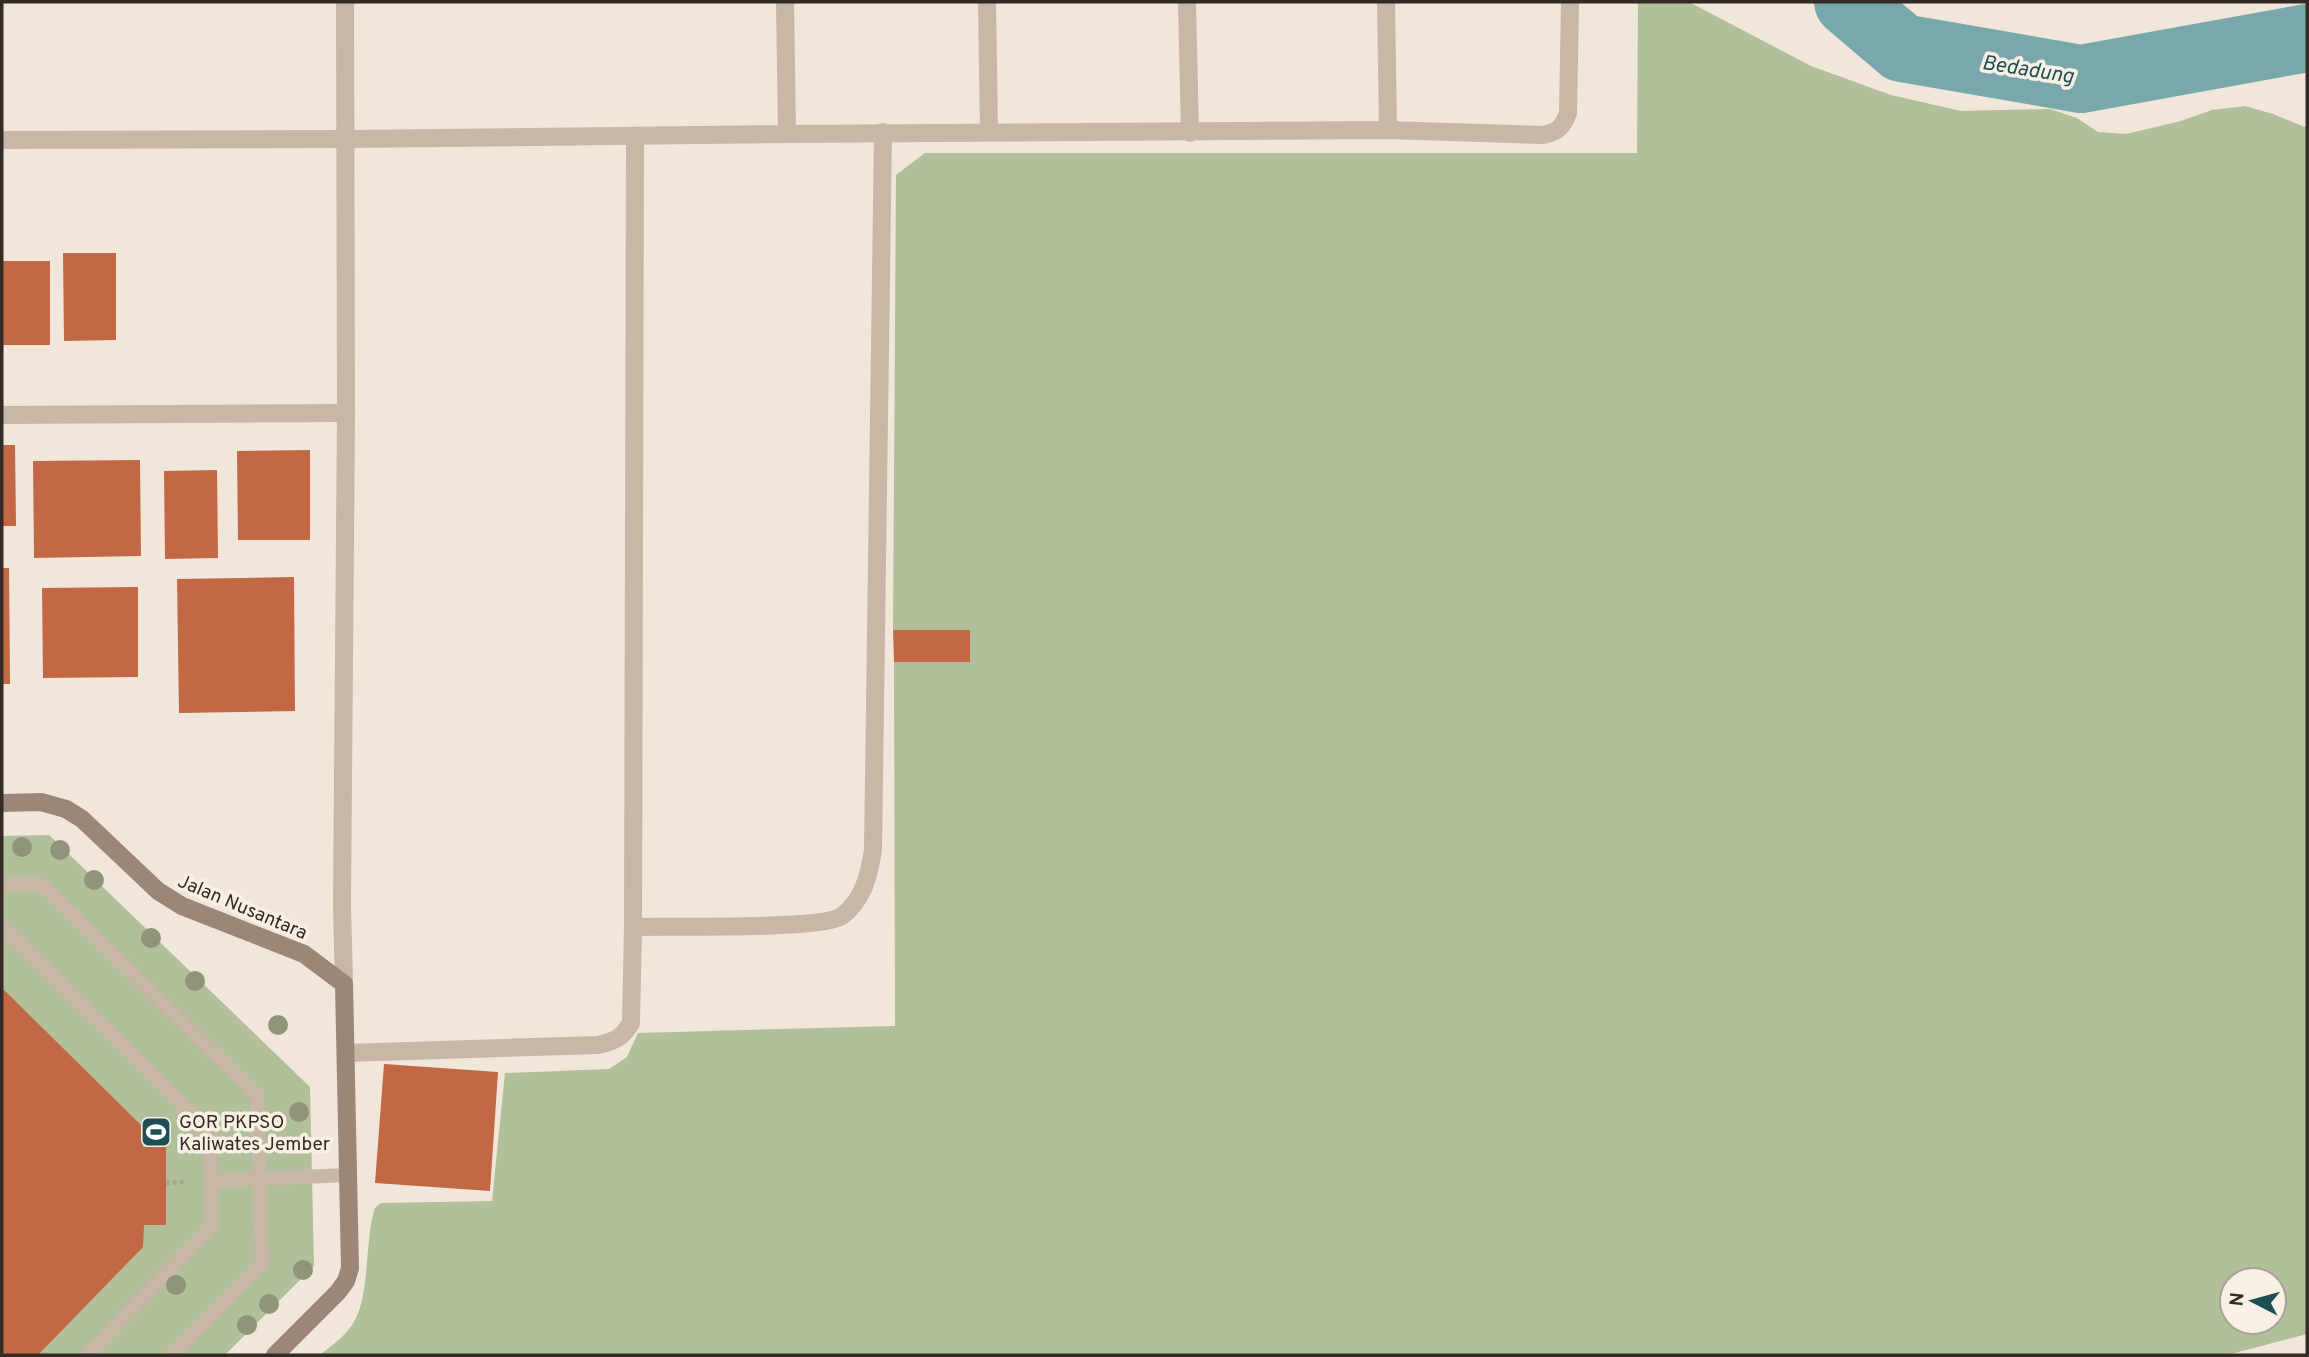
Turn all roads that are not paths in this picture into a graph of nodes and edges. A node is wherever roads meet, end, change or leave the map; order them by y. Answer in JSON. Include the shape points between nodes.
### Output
{"nodes":[{"id":1,"x":345,"y":2,"type":"edge"},
{"id":2,"x":785,"y":2,"type":"edge"},
{"id":3,"x":988,"y":2,"type":"edge"},
{"id":4,"x":1187,"y":2,"type":"edge"},
{"id":5,"x":1386,"y":2,"type":"edge"},
{"id":6,"x":1570,"y":2,"type":"edge"},
{"id":7,"x":1388,"y":130,"type":"junction"},
{"id":8,"x":883,"y":132,"type":"junction"},
{"id":9,"x":989,"y":132,"type":"junction"},
{"id":10,"x":1190,"y":133,"type":"junction"},
{"id":11,"x":787,"y":134,"type":"junction"},
{"id":12,"x":635,"y":136,"type":"junction"},
{"id":13,"x":346,"y":139,"type":"junction"},
{"id":14,"x":2,"y":140,"type":"edge"},
{"id":15,"x":346,"y":413,"type":"junction"},
{"id":16,"x":2,"y":415,"type":"edge"},
{"id":17,"x":2,"y":803,"type":"edge"},
{"id":18,"x":2,"y":884,"type":"edge"},
{"id":19,"x":2,"y":926,"type":"edge"},
{"id":20,"x":634,"y":927,"type":"junction"},
{"id":21,"x":344,"y":984,"type":"junction"},
{"id":22,"x":346,"y":1053,"type":"junction"},
{"id":23,"x":348,"y":1175,"type":"junction"},
{"id":24,"x":261,"y":1179,"type":"junction"},
{"id":25,"x":211,"y":1181,"type":"junction"},
{"id":26,"x":87,"y":1355,"type":"edge"},
{"id":27,"x":172,"y":1355,"type":"edge"},
{"id":28,"x":275,"y":1355,"type":"edge"}],
"edges":[{"from":1,"to":13,"type":"street"},
{"from":2,"to":11,"type":"street"},
{"from":3,"to":9,"type":"street"},
{"from":4,"to":10,"type":"street"},
{"from":5,"to":7,"type":"street"},
{"from":6,"to":7,"type":"street","via":[[1568,113],[1554,133]]},
{"from":7,"to":10,"type":"street"},
{"from":8,"to":9,"type":"street"},
{"from":8,"to":11,"type":"street"},
{"from":8,"to":20,"type":"street","via":[[873,850],[869,875],[858,901],[840,918],[807,924]]},
{"from":9,"to":10,"type":"street"},
{"from":11,"to":12,"type":"street"},
{"from":12,"to":13,"type":"street"},
{"from":12,"to":20,"type":"street"},
{"from":13,"to":14,"type":"street"},
{"from":13,"to":15,"type":"street"},
{"from":15,"to":16,"type":"street"},
{"from":15,"to":21,"type":"street"},
{"from":17,"to":21,"type":"street","name":"Jalan Nusantara","via":[[41,802],[66,810],[82,819],[158,891],[182,906],[304,954]]},
{"from":18,"to":24,"type":"lane","via":[[42,885],[257,1095]]},
{"from":19,"to":25,"type":"lane","via":[[207,1129]]},
{"from":20,"to":22,"type":"street","via":[[631,1023],[614,1041]]},
{"from":21,"to":22,"type":"street"},
{"from":22,"to":23,"type":"street"},
{"from":23,"to":24,"type":"lane"},
{"from":23,"to":28,"type":"street","via":[[346,1280]]},
{"from":24,"to":25,"type":"lane"},
{"from":24,"to":27,"type":"lane","via":[[262,1264]]},
{"from":25,"to":26,"type":"lane","via":[[212,1226]]}]}
